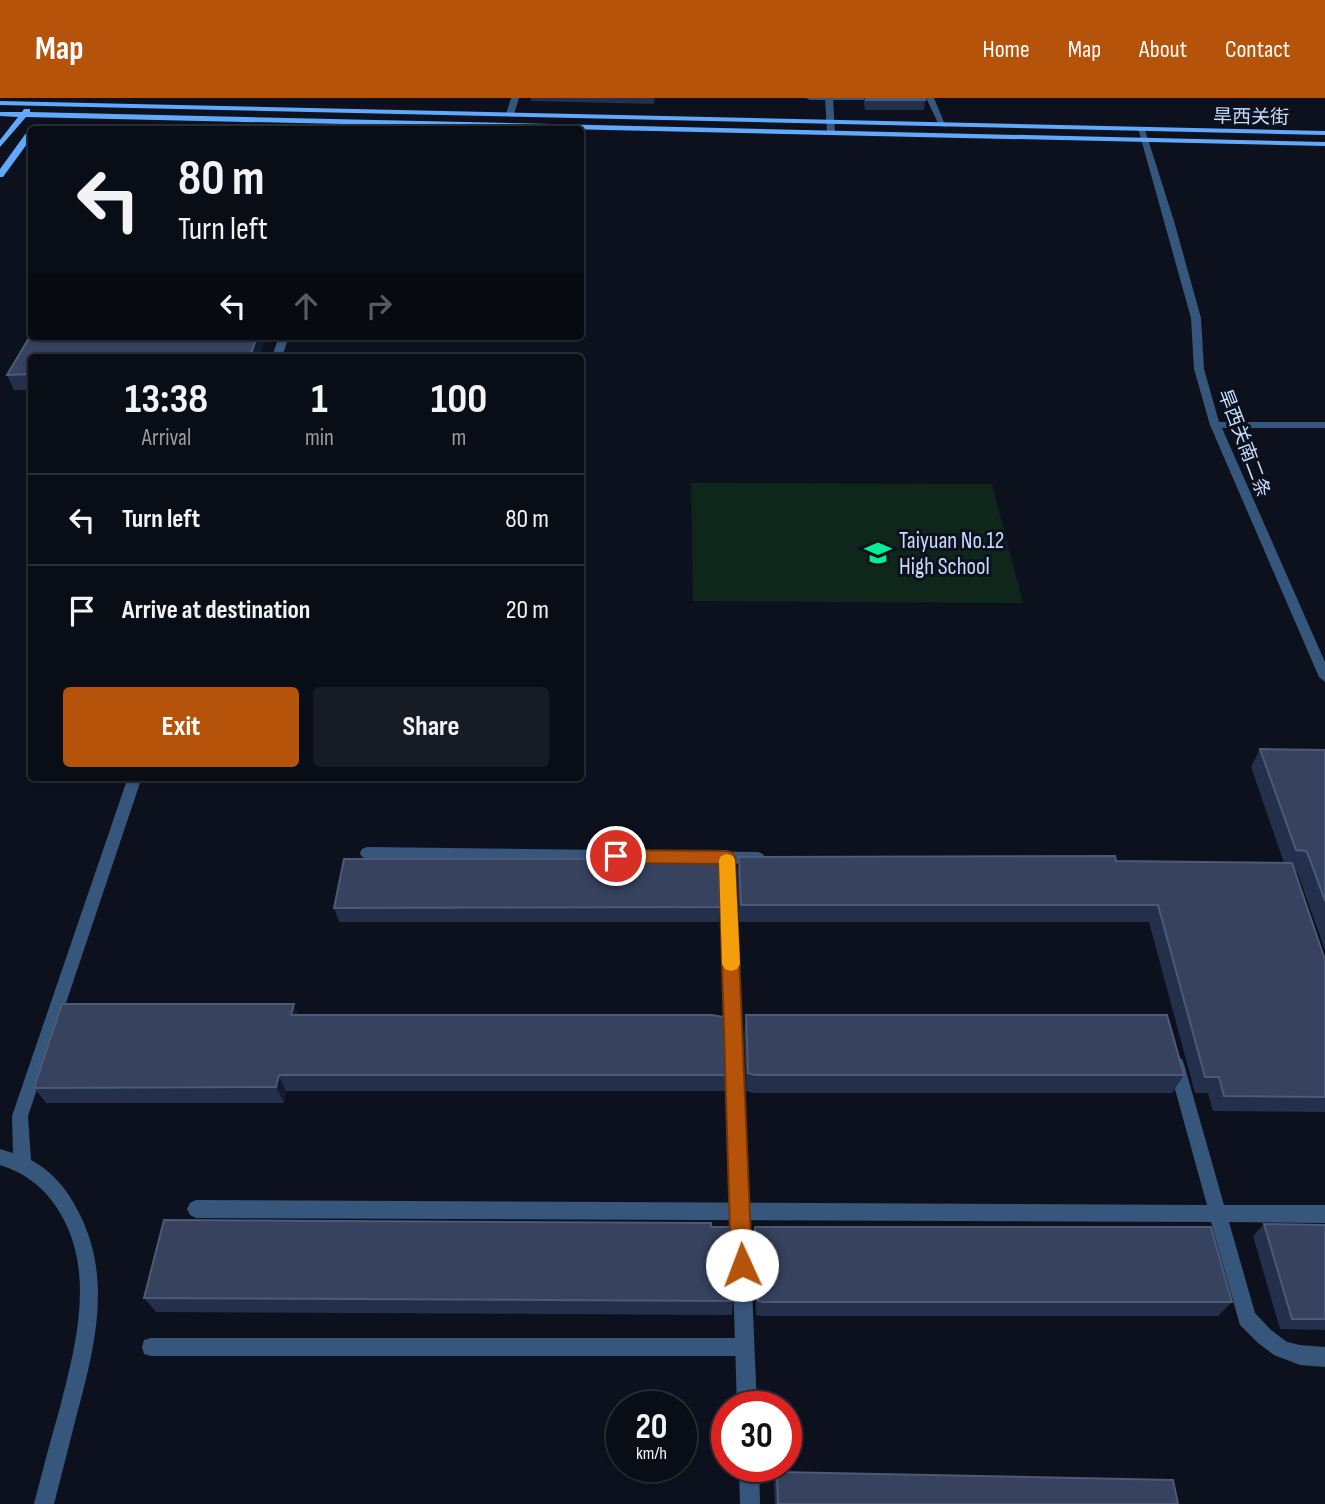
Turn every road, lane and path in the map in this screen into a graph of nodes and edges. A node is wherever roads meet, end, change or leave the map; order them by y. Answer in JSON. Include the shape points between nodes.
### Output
{"nodes":[{"id":1,"x":44,"y":98,"type":"edge"},
{"id":2,"x":65,"y":98,"type":"edge"},
{"id":3,"x":515,"y":98,"type":"edge"},
{"id":4,"x":810,"y":98,"type":"edge"},
{"id":5,"x":829,"y":98,"type":"edge"},
{"id":6,"x":865,"y":98,"type":"edge"},
{"id":7,"x":930,"y":98,"type":"edge"},
{"id":8,"x":0,"y":103,"type":"edge"},
{"id":9,"x":35,"y":104,"type":"junction"},
{"id":10,"x":54,"y":104,"type":"junction"},
{"id":11,"x":0,"y":114,"type":"edge"},
{"id":12,"x":23,"y":114,"type":"junction"},
{"id":13,"x":510,"y":114,"type":"junction"},
{"id":14,"x":44,"y":115,"type":"junction"},
{"id":15,"x":830,"y":122,"type":"junction"},
{"id":16,"x":943,"y":125,"type":"junction"},
{"id":17,"x":35,"y":126,"type":"edge"},
{"id":18,"x":525,"y":126,"type":"edge"},
{"id":19,"x":584,"y":127,"type":"edge"},
{"id":20,"x":831,"y":133,"type":"junction"},
{"id":21,"x":1325,"y":133,"type":"edge"},
{"id":22,"x":1144,"y":135,"type":"junction"},
{"id":23,"x":28,"y":136,"type":"edge"},
{"id":24,"x":1325,"y":144,"type":"edge"},
{"id":25,"x":0,"y":145,"type":"edge"},
{"id":26,"x":0,"y":175,"type":"edge"},
{"id":27,"x":1215,"y":425,"type":"junction"},
{"id":28,"x":1325,"y":425,"type":"edge"},
{"id":29,"x":1325,"y":677,"type":"edge"},
{"id":30,"x":134,"y":781,"type":"edge"},
{"id":31,"x":368,"y":853,"type":"dead end"},
{"id":32,"x":727,"y":858,"type":"junction"},
{"id":33,"x":768,"y":858,"type":"edge"},
{"id":34,"x":1171,"y":1048,"type":"edge"},
{"id":35,"x":0,"y":1157,"type":"edge"},
{"id":36,"x":22,"y":1162,"type":"junction"},
{"id":37,"x":196,"y":1209,"type":"dead end"},
{"id":38,"x":740,"y":1211,"type":"junction"},
{"id":39,"x":1217,"y":1213,"type":"junction"},
{"id":40,"x":1325,"y":1214,"type":"edge"},
{"id":41,"x":151,"y":1347,"type":"dead end"},
{"id":42,"x":745,"y":1347,"type":"junction"},
{"id":43,"x":1325,"y":1357,"type":"edge"},
{"id":44,"x":746,"y":1391,"type":"edge"},
{"id":45,"x":749,"y":1482,"type":"edge"},
{"id":46,"x":44,"y":1504,"type":"edge"},
{"id":47,"x":750,"y":1504,"type":"edge"}],
"edges":[{"from":1,"to":9,"type":"main road"},
{"from":2,"to":10,"type":"main road"},
{"from":3,"to":13,"type":"street"},
{"from":4,"to":5,"type":"street"},
{"from":5,"to":6,"type":"street"},
{"from":5,"to":15,"type":"street"},
{"from":7,"to":16,"type":"street"},
{"from":8,"to":9,"type":"main road","name":"旱西关街"},
{"from":9,"to":10,"type":"main road","name":"旱西关街"},
{"from":9,"to":12,"type":"main road"},
{"from":10,"to":13,"type":"main road","name":"旱西关街"},
{"from":10,"to":14,"type":"main road"},
{"from":11,"to":12,"type":"main road","name":"旱西关街"},
{"from":12,"to":14,"type":"main road","name":"旱西关街"},
{"from":12,"to":25,"type":"main road"},
{"from":13,"to":15,"type":"main road","name":"旱西关街"},
{"from":14,"to":17,"type":"main road"},
{"from":14,"to":18,"type":"main road","name":"旱西关街"},
{"from":15,"to":16,"type":"main road","name":"旱西关街"},
{"from":15,"to":20,"type":"street"},
{"from":16,"to":22,"type":"main road","name":"旱西关街"},
{"from":19,"to":20,"type":"main road","name":"旱西关街"},
{"from":20,"to":22,"type":"main road","name":"旱西关街"},
{"from":21,"to":22,"type":"main road","name":"旱西关街"},
{"from":22,"to":24,"type":"main road","name":"旱西关街"},
{"from":22,"to":27,"type":"street","name":"旱西关南二条","via":[[1196,318],[1199,369]]},
{"from":23,"to":26,"type":"main road"},
{"from":27,"to":28,"type":"street"},
{"from":27,"to":29,"type":"street","name":"旱西关南二条"},
{"from":30,"to":36,"type":"street","via":[[20,1116]]},
{"from":31,"to":32,"type":"street"},
{"from":32,"to":33,"type":"street"},
{"from":32,"to":38,"type":"street"},
{"from":34,"to":39,"type":"street"},
{"from":35,"to":36,"type":"street"},
{"from":36,"to":46,"type":"street","via":[[55,1188],[74,1218],[86,1251],[92,1294],[85,1347]]},
{"from":37,"to":38,"type":"street"},
{"from":38,"to":39,"type":"street"},
{"from":38,"to":42,"type":"street"},
{"from":39,"to":40,"type":"street"},
{"from":39,"to":43,"type":"street","via":[[1247,1318],[1271,1344],[1302,1357]]},
{"from":41,"to":42,"type":"street"},
{"from":42,"to":44,"type":"street"},
{"from":45,"to":47,"type":"street"}]}
